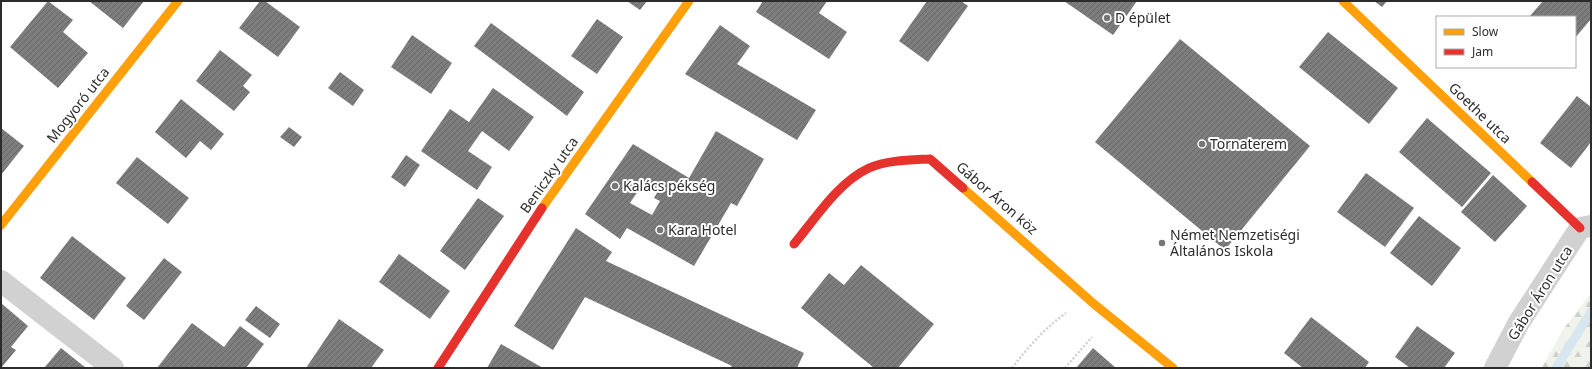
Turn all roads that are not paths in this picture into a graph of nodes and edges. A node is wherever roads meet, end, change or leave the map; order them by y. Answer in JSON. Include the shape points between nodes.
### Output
{"nodes":[{"id":1,"x":178,"y":1,"type":"edge"},
{"id":2,"x":689,"y":1,"type":"edge"},
{"id":3,"x":1343,"y":1,"type":"edge"},
{"id":4,"x":1,"y":225,"type":"edge"},
{"id":5,"x":1586,"y":227,"type":"edge"},
{"id":6,"x":794,"y":244,"type":"dead end"},
{"id":7,"x":1,"y":281,"type":"edge"},
{"id":8,"x":113,"y":368,"type":"edge"},
{"id":9,"x":438,"y":368,"type":"edge"},
{"id":10,"x":1173,"y":368,"type":"edge"},
{"id":11,"x":1495,"y":368,"type":"edge"}],
"edges":[{"from":1,"to":4,"type":"street","name":"Mogyoró utca"},
{"from":2,"to":9,"type":"street","name":"Beniczky utca","via":[[545,204]]},
{"from":3,"to":5,"type":"street","name":"Goethe utca"},
{"from":5,"to":11,"type":"street","name":"Gábor Áron utca","via":[[1518,324]]},
{"from":6,"to":10,"type":"street","name":"Gábor Áron köz","via":[[847,182],[870,168],[930,159],[1094,304]]},
{"from":7,"to":8,"type":"street"}]}
